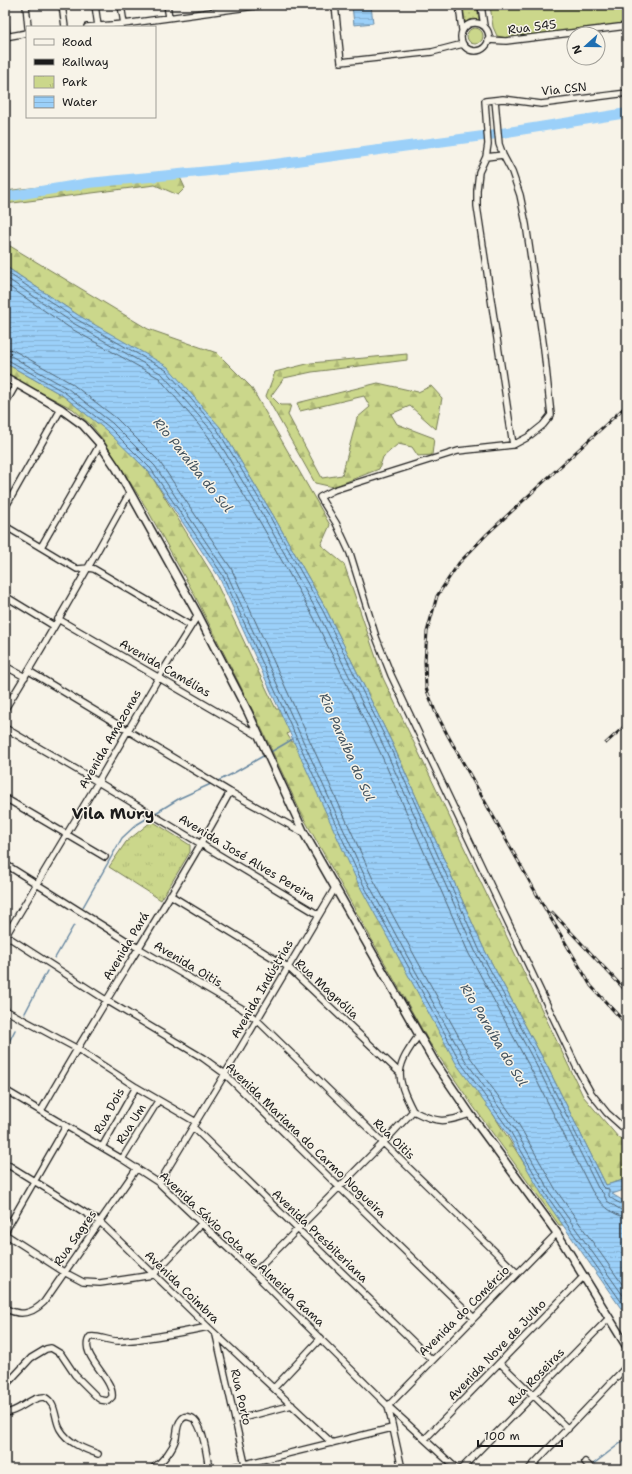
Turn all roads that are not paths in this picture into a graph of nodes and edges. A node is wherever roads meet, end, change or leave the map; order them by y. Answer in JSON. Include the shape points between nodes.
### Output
{"nodes":[{"id":1,"x":26,"y":5,"type":"edge"},
{"id":2,"x":62,"y":5,"type":"edge"},
{"id":3,"x":95,"y":5,"type":"edge"},
{"id":4,"x":122,"y":5,"type":"edge"},
{"id":5,"x":167,"y":5,"type":"edge"},
{"id":6,"x":262,"y":5,"type":"edge"},
{"id":7,"x":335,"y":5,"type":"edge"},
{"id":8,"x":459,"y":5,"type":"edge"},
{"id":9,"x":481,"y":5,"type":"edge"},
{"id":10,"x":251,"y":6,"type":"edge"},
{"id":11,"x":168,"y":17,"type":"junction"},
{"id":12,"x":5,"y":21,"type":"edge"},
{"id":13,"x":124,"y":24,"type":"junction"},
{"id":14,"x":28,"y":26,"type":"edge"},
{"id":15,"x":65,"y":26,"type":"edge"},
{"id":16,"x":98,"y":26,"type":"joint"},
{"id":17,"x":484,"y":26,"type":"junction"},
{"id":18,"x":627,"y":26,"type":"edge"},
{"id":19,"x":462,"y":30,"type":"junction"},
{"id":20,"x":26,"y":33,"type":"edge"},
{"id":21,"x":6,"y":37,"type":"edge"},
{"id":22,"x":488,"y":40,"type":"junction"},
{"id":23,"x":463,"y":44,"type":"junction"},
{"id":24,"x":627,"y":93,"type":"edge"},
{"id":25,"x":495,"y":100,"type":"junction"},
{"id":26,"x":503,"y":156,"type":"junction"},
{"id":27,"x":486,"y":157,"type":"junction"},
{"id":28,"x":5,"y":377,"type":"edge"},
{"id":29,"x":17,"y":383,"type":"junction"},
{"id":30,"x":5,"y":404,"type":"edge"},
{"id":31,"x":61,"y":409,"type":"junction"},
{"id":32,"x":100,"y":444,"type":"junction"},
{"id":33,"x":513,"y":445,"type":"junction"},
{"id":34,"x":130,"y":492,"type":"junction"},
{"id":35,"x":5,"y":508,"type":"edge"},
{"id":36,"x":5,"y":526,"type":"edge"},
{"id":37,"x":40,"y":547,"type":"junction"},
{"id":38,"x":89,"y":568,"type":"junction"},
{"id":39,"x":5,"y":596,"type":"edge"},
{"id":40,"x":198,"y":615,"type":"junction"},
{"id":41,"x":58,"y":619,"type":"junction"},
{"id":42,"x":54,"y":626,"type":"junction"},
{"id":43,"x":191,"y":626,"type":"junction"},
{"id":44,"x":5,"y":666,"type":"edge"},
{"id":45,"x":29,"y":671,"type":"junction"},
{"id":46,"x":25,"y":677,"type":"junction"},
{"id":47,"x":159,"y":677,"type":"junction"},
{"id":48,"x":5,"y":709,"type":"edge"},
{"id":49,"x":5,"y":728,"type":"edge"},
{"id":50,"x":128,"y":731,"type":"junction"},
{"id":51,"x":259,"y":736,"type":"junction"},
{"id":52,"x":98,"y":782,"type":"junction"},
{"id":53,"x":230,"y":792,"type":"junction"},
{"id":54,"x":5,"y":798,"type":"edge"},
{"id":55,"x":304,"y":833,"type":"junction"},
{"id":56,"x":67,"y":835,"type":"junction"},
{"id":57,"x":202,"y":844,"type":"junction"},
{"id":58,"x":105,"y":857,"type":"dead end"},
{"id":59,"x":5,"y":864,"type":"edge"},
{"id":60,"x":36,"y":884,"type":"junction"},
{"id":61,"x":335,"y":888,"type":"junction"},
{"id":62,"x":170,"y":895,"type":"junction"},
{"id":63,"x":320,"y":915,"type":"junction"},
{"id":64,"x":5,"y":936,"type":"edge"},
{"id":65,"x":138,"y":948,"type":"junction"},
{"id":66,"x":288,"y":966,"type":"junction"},
{"id":67,"x":106,"y":1000,"type":"junction"},
{"id":68,"x":5,"y":1010,"type":"edge"},
{"id":69,"x":257,"y":1020,"type":"junction"},
{"id":70,"x":419,"y":1035,"type":"junction"},
{"id":71,"x":76,"y":1048,"type":"junction"},
{"id":72,"x":399,"y":1072,"type":"junction"},
{"id":73,"x":225,"y":1074,"type":"junction"},
{"id":74,"x":136,"y":1087,"type":"junction"},
{"id":75,"x":5,"y":1090,"type":"edge"},
{"id":76,"x":158,"y":1101,"type":"junction"},
{"id":77,"x":41,"y":1111,"type":"junction"},
{"id":78,"x":413,"y":1111,"type":"junction"},
{"id":79,"x":470,"y":1114,"type":"junction"},
{"id":80,"x":194,"y":1125,"type":"junction"},
{"id":81,"x":66,"y":1126,"type":"junction"},
{"id":82,"x":627,"y":1131,"type":"edge"},
{"id":83,"x":383,"y":1144,"type":"junction"},
{"id":84,"x":102,"y":1147,"type":"junction"},
{"id":85,"x":122,"y":1159,"type":"junction"},
{"id":86,"x":5,"y":1163,"type":"edge"},
{"id":87,"x":137,"y":1168,"type":"junction"},
{"id":88,"x":35,"y":1181,"type":"junction"},
{"id":89,"x":159,"y":1183,"type":"junction"},
{"id":90,"x":339,"y":1187,"type":"junction"},
{"id":91,"x":100,"y":1222,"type":"junction"},
{"id":92,"x":201,"y":1224,"type":"junction"},
{"id":93,"x":298,"y":1230,"type":"junction"},
{"id":94,"x":5,"y":1233,"type":"edge"},
{"id":95,"x":557,"y":1233,"type":"junction"},
{"id":96,"x":64,"y":1272,"type":"junction"},
{"id":97,"x":254,"y":1274,"type":"junction"},
{"id":98,"x":518,"y":1274,"type":"junction"},
{"id":99,"x":153,"y":1275,"type":"junction"},
{"id":100,"x":584,"y":1276,"type":"junction"},
{"id":101,"x":5,"y":1308,"type":"edge"},
{"id":102,"x":474,"y":1318,"type":"junction"},
{"id":103,"x":609,"y":1318,"type":"junction"},
{"id":104,"x":208,"y":1327,"type":"junction"},
{"id":105,"x":216,"y":1335,"type":"junction"},
{"id":106,"x":321,"y":1338,"type":"junction"},
{"id":107,"x":627,"y":1347,"type":"edge"},
{"id":108,"x":432,"y":1360,"type":"junction"},
{"id":109,"x":500,"y":1363,"type":"junction"},
{"id":110,"x":627,"y":1366,"type":"edge"},
{"id":111,"x":5,"y":1386,"type":"edge"},
{"id":112,"x":274,"y":1388,"type":"junction"},
{"id":113,"x":534,"y":1394,"type":"junction"},
{"id":114,"x":292,"y":1405,"type":"junction"},
{"id":115,"x":388,"y":1406,"type":"junction"},
{"id":116,"x":5,"y":1413,"type":"edge"},
{"id":117,"x":235,"y":1420,"type":"junction"},
{"id":118,"x":392,"y":1428,"type":"junction"},
{"id":119,"x":568,"y":1429,"type":"junction"},
{"id":120,"x":425,"y":1439,"type":"junction"},
{"id":121,"x":332,"y":1443,"type":"junction"},
{"id":122,"x":98,"y":1454,"type":"dead end"},
{"id":123,"x":245,"y":1464,"type":"junction"},
{"id":124,"x":152,"y":1469,"type":"edge"},
{"id":125,"x":208,"y":1469,"type":"edge"},
{"id":126,"x":225,"y":1469,"type":"edge"},
{"id":127,"x":402,"y":1469,"type":"edge"},
{"id":128,"x":457,"y":1469,"type":"edge"},
{"id":129,"x":461,"y":1469,"type":"edge"},
{"id":130,"x":529,"y":1469,"type":"edge"}],
"edges":[{"from":1,"to":14,"type":"street"},
{"from":2,"to":15,"type":"street"},
{"from":3,"to":16,"type":"street"},
{"from":4,"to":13,"type":"street"},
{"from":5,"to":11,"type":"street"},
{"from":6,"to":10,"type":"street"},
{"from":7,"to":23,"type":"street","via":[[341,62],[432,52]]},
{"from":8,"to":19,"type":"street"},
{"from":9,"to":17,"type":"street"},
{"from":10,"to":11,"type":"street"},
{"from":11,"to":13,"type":"street"},
{"from":12,"to":21,"type":"street"},
{"from":13,"to":16,"type":"street"},
{"from":17,"to":19,"type":"street","via":[[472,23]]},
{"from":17,"to":22,"type":"street"},
{"from":18,"to":22,"type":"street","name":"Rua 545","via":[[506,42]]},
{"from":19,"to":23,"type":"street"},
{"from":20,"to":21,"type":"street"},
{"from":22,"to":23,"type":"street","via":[[486,45],[478,50],[469,49]]},
{"from":24,"to":25,"type":"street","name":"Via CSN","via":[[541,104]]},
{"from":25,"to":26,"type":"street","via":[[495,116]]},
{"from":25,"to":27,"type":"street","name":"Via CSN","via":[[485,101],[488,144]]},
{"from":26,"to":27,"type":"street"},
{"from":26,"to":33,"type":"street","via":[[520,195],[526,224],[551,415],[528,437]]},
{"from":27,"to":33,"type":"street","via":[[479,172],[478,206]]},
{"from":28,"to":29,"type":"main road"},
{"from":29,"to":30,"type":"street"},
{"from":29,"to":31,"type":"main road"},
{"from":31,"to":32,"type":"main road","via":[[83,425]]},
{"from":31,"to":35,"type":"street"},
{"from":32,"to":34,"type":"main road"},
{"from":32,"to":37,"type":"street"},
{"from":33,"to":82,"type":"street","via":[[458,451],[334,490],[320,498],[336,523],[350,553],[376,638],[391,675],[552,1018],[591,1093],[607,1113]]},
{"from":34,"to":38,"type":"street"},
{"from":34,"to":40,"type":"main road"},
{"from":36,"to":37,"type":"street"},
{"from":37,"to":38,"type":"street","via":[[77,569]]},
{"from":38,"to":41,"type":"street"},
{"from":38,"to":43,"type":"street"},
{"from":39,"to":42,"type":"street"},
{"from":40,"to":43,"type":"street","name":"Avenida Amazonas"},
{"from":40,"to":51,"type":"main road"},
{"from":41,"to":42,"type":"street"},
{"from":41,"to":47,"type":"street","name":"Avenida Camélias"},
{"from":42,"to":45,"type":"street"},
{"from":43,"to":47,"type":"street","name":"Avenida Amazonas"},
{"from":44,"to":46,"type":"street"},
{"from":45,"to":46,"type":"street"},
{"from":45,"to":50,"type":"street"},
{"from":46,"to":48,"type":"street"},
{"from":47,"to":50,"type":"street","name":"Avenida Amazonas"},
{"from":47,"to":51,"type":"street","name":"Avenida Camélias"},
{"from":49,"to":52,"type":"street"},
{"from":50,"to":52,"type":"street","name":"Avenida Amazonas"},
{"from":50,"to":53,"type":"street"},
{"from":51,"to":55,"type":"main road"},
{"from":52,"to":56,"type":"street","name":"Avenida Amazonas"},
{"from":52,"to":57,"type":"street","name":"Avenida José Alves Pereira"},
{"from":53,"to":55,"type":"street"},
{"from":53,"to":57,"type":"street","name":"Avenida Pará"},
{"from":54,"to":56,"type":"street"},
{"from":55,"to":61,"type":"main road"},
{"from":56,"to":58,"type":"street"},
{"from":56,"to":60,"type":"street","name":"Avenida Amazonas"},
{"from":57,"to":62,"type":"street","name":"Avenida Pará"},
{"from":57,"to":63,"type":"street","name":"Avenida José Alves Pereira"},
{"from":59,"to":60,"type":"street","name":"Avenida Oitis"},
{"from":60,"to":64,"type":"street","name":"Avenida Amazonas"},
{"from":60,"to":65,"type":"street","name":"Avenida Oitis"},
{"from":61,"to":63,"type":"street","name":"Avenida Indústrias"},
{"from":61,"to":70,"type":"main road"},
{"from":62,"to":65,"type":"street","name":"Avenida Pará"},
{"from":62,"to":66,"type":"street","name":"Rua Magnólia"},
{"from":63,"to":66,"type":"street","name":"Avenida Indústrias"},
{"from":64,"to":67,"type":"street","name":"Avenida Mariana do Carmo Nogueira"},
{"from":65,"to":67,"type":"street","name":"Avenida Pará"},
{"from":65,"to":69,"type":"street","name":"Avenida Oitis"},
{"from":66,"to":69,"type":"street","name":"Avenida Indústrias"},
{"from":66,"to":72,"type":"street","name":"Rua Magnólia"},
{"from":67,"to":71,"type":"street","name":"Avenida Pará"},
{"from":67,"to":73,"type":"street","name":"Avenida Mariana do Carmo Nogueira"},
{"from":68,"to":71,"type":"street","name":"Avenida Presbiteriana"},
{"from":69,"to":73,"type":"street","name":"Avenida Indústrias"},
{"from":69,"to":83,"type":"street","name":"Rua Oitis"},
{"from":70,"to":72,"type":"street","via":[[401,1062]]},
{"from":70,"to":79,"type":"main road"},
{"from":71,"to":74,"type":"street","name":"Avenida Presbiteriana"},
{"from":71,"to":77,"type":"street","name":"Avenida Pará"},
{"from":72,"to":78,"type":"street","via":[[403,1090]]},
{"from":73,"to":80,"type":"street","name":"Avenida Indústrias"},
{"from":73,"to":90,"type":"street","name":"Avenida Mariana do Carmo Nogueira"},
{"from":74,"to":76,"type":"street","name":"Avenida Presbiteriana"},
{"from":74,"to":84,"type":"street","name":"Rua Dois"},
{"from":75,"to":77,"type":"street","name":"Avenida Sávio Cota de Almeida Gama"},
{"from":76,"to":80,"type":"street","name":"Avenida Presbiteriana"},
{"from":76,"to":85,"type":"street","name":"Rua Um"},
{"from":77,"to":81,"type":"street","name":"Avenida Sávio Cota de Almeida Gama"},
{"from":78,"to":79,"type":"street","via":[[439,1121],[457,1119]]},
{"from":78,"to":83,"type":"street"},
{"from":79,"to":95,"type":"main road"},
{"from":80,"to":89,"type":"street","name":"Avenida Indústrias"},
{"from":80,"to":93,"type":"street","name":"Avenida Presbiteriana"},
{"from":81,"to":84,"type":"street","name":"Avenida Sávio Cota de Almeida Gama"},
{"from":81,"to":88,"type":"street"},
{"from":83,"to":90,"type":"street"},
{"from":83,"to":98,"type":"street","name":"Rua Oitis"},
{"from":84,"to":85,"type":"street","name":"Avenida Sávio Cota de Almeida Gama"},
{"from":85,"to":87,"type":"street","name":"Avenida Sávio Cota de Almeida Gama"},
{"from":86,"to":88,"type":"street","name":"Avenida Coimbra"},
{"from":87,"to":89,"type":"street","name":"Avenida Sávio Cota de Almeida Gama"},
{"from":87,"to":91,"type":"street","name":"Rua Sagres"},
{"from":88,"to":91,"type":"street","name":"Avenida Coimbra"},
{"from":88,"to":94,"type":"street"},
{"from":89,"to":92,"type":"street","name":"Avenida Sávio Cota de Almeida Gama"},
{"from":90,"to":93,"type":"street"},
{"from":90,"to":102,"type":"street","name":"Avenida Mariana do Carmo Nogueira"},
{"from":91,"to":96,"type":"street","name":"Rua Sagres"},
{"from":91,"to":99,"type":"street","name":"Avenida Coimbra"},
{"from":92,"to":97,"type":"street","name":"Avenida Sávio Cota de Almeida Gama"},
{"from":92,"to":99,"type":"street"},
{"from":93,"to":97,"type":"street"},
{"from":93,"to":108,"type":"street","name":"Avenida Presbiteriana"},
{"from":94,"to":96,"type":"street"},
{"from":95,"to":98,"type":"street","name":"Avenida do Comércio"},
{"from":95,"to":100,"type":"main road"},
{"from":96,"to":99,"type":"street","via":[[83,1282],[92,1283]]},
{"from":96,"to":101,"type":"street","name":"Rua Sagres","via":[[44,1302],[35,1310],[14,1313]]},
{"from":97,"to":106,"type":"street","name":"Avenida Sávio Cota de Almeida Gama"},
{"from":98,"to":102,"type":"street","name":"Avenida do Comércio"},
{"from":99,"to":104,"type":"street","name":"Avenida Coimbra"},
{"from":100,"to":103,"type":"main road"},
{"from":100,"to":109,"type":"street","name":"Avenida Nove de Julho"},
{"from":102,"to":108,"type":"street","name":"Avenida do Comércio"},
{"from":103,"to":107,"type":"main road"},
{"from":103,"to":113,"type":"street","name":"Rua Roseiras"},
{"from":104,"to":105,"type":"street","name":"Avenida Coimbra"},
{"from":104,"to":111,"type":"street","via":[[119,1341],[90,1337],[90,1356],[113,1392],[108,1401],[98,1398],[75,1375],[61,1354],[51,1348],[31,1358]]},
{"from":105,"to":112,"type":"street","name":"Avenida Coimbra"},
{"from":105,"to":117,"type":"street","name":"Rua Porto"},
{"from":106,"to":112,"type":"street"},
{"from":106,"to":115,"type":"street","name":"Avenida Sávio Cota de Almeida Gama"},
{"from":108,"to":115,"type":"street","name":"Avenida do Comércio"},
{"from":109,"to":113,"type":"street"},
{"from":109,"to":120,"type":"street","name":"Avenida Nove de Julho"},
{"from":110,"to":119,"type":"street"},
{"from":112,"to":114,"type":"street","name":"Avenida Coimbra"},
{"from":113,"to":119,"type":"street"},
{"from":113,"to":129,"type":"street","name":"Rua Roseiras"},
{"from":114,"to":117,"type":"street"},
{"from":114,"to":121,"type":"street","name":"Avenida Coimbra"},
{"from":115,"to":118,"type":"street"},
{"from":115,"to":120,"type":"street","name":"Avenida Sávio Cota de Almeida Gama"},
{"from":116,"to":122,"type":"street","via":[[20,1408],[36,1398],[44,1397],[51,1402],[60,1429],[67,1438]]},
{"from":117,"to":123,"type":"street","name":"Rua Porto"},
{"from":118,"to":121,"type":"street"},
{"from":118,"to":127,"type":"street"},
{"from":119,"to":130,"type":"street"},
{"from":120,"to":128,"type":"street","name":"Avenida Sávio Cota de Almeida Gama"},
{"from":121,"to":123,"type":"street"},
{"from":123,"to":126,"type":"street"},
{"from":124,"to":125,"type":"street","via":[[170,1450],[176,1439],[179,1423],[187,1416],[199,1425]]}]}
